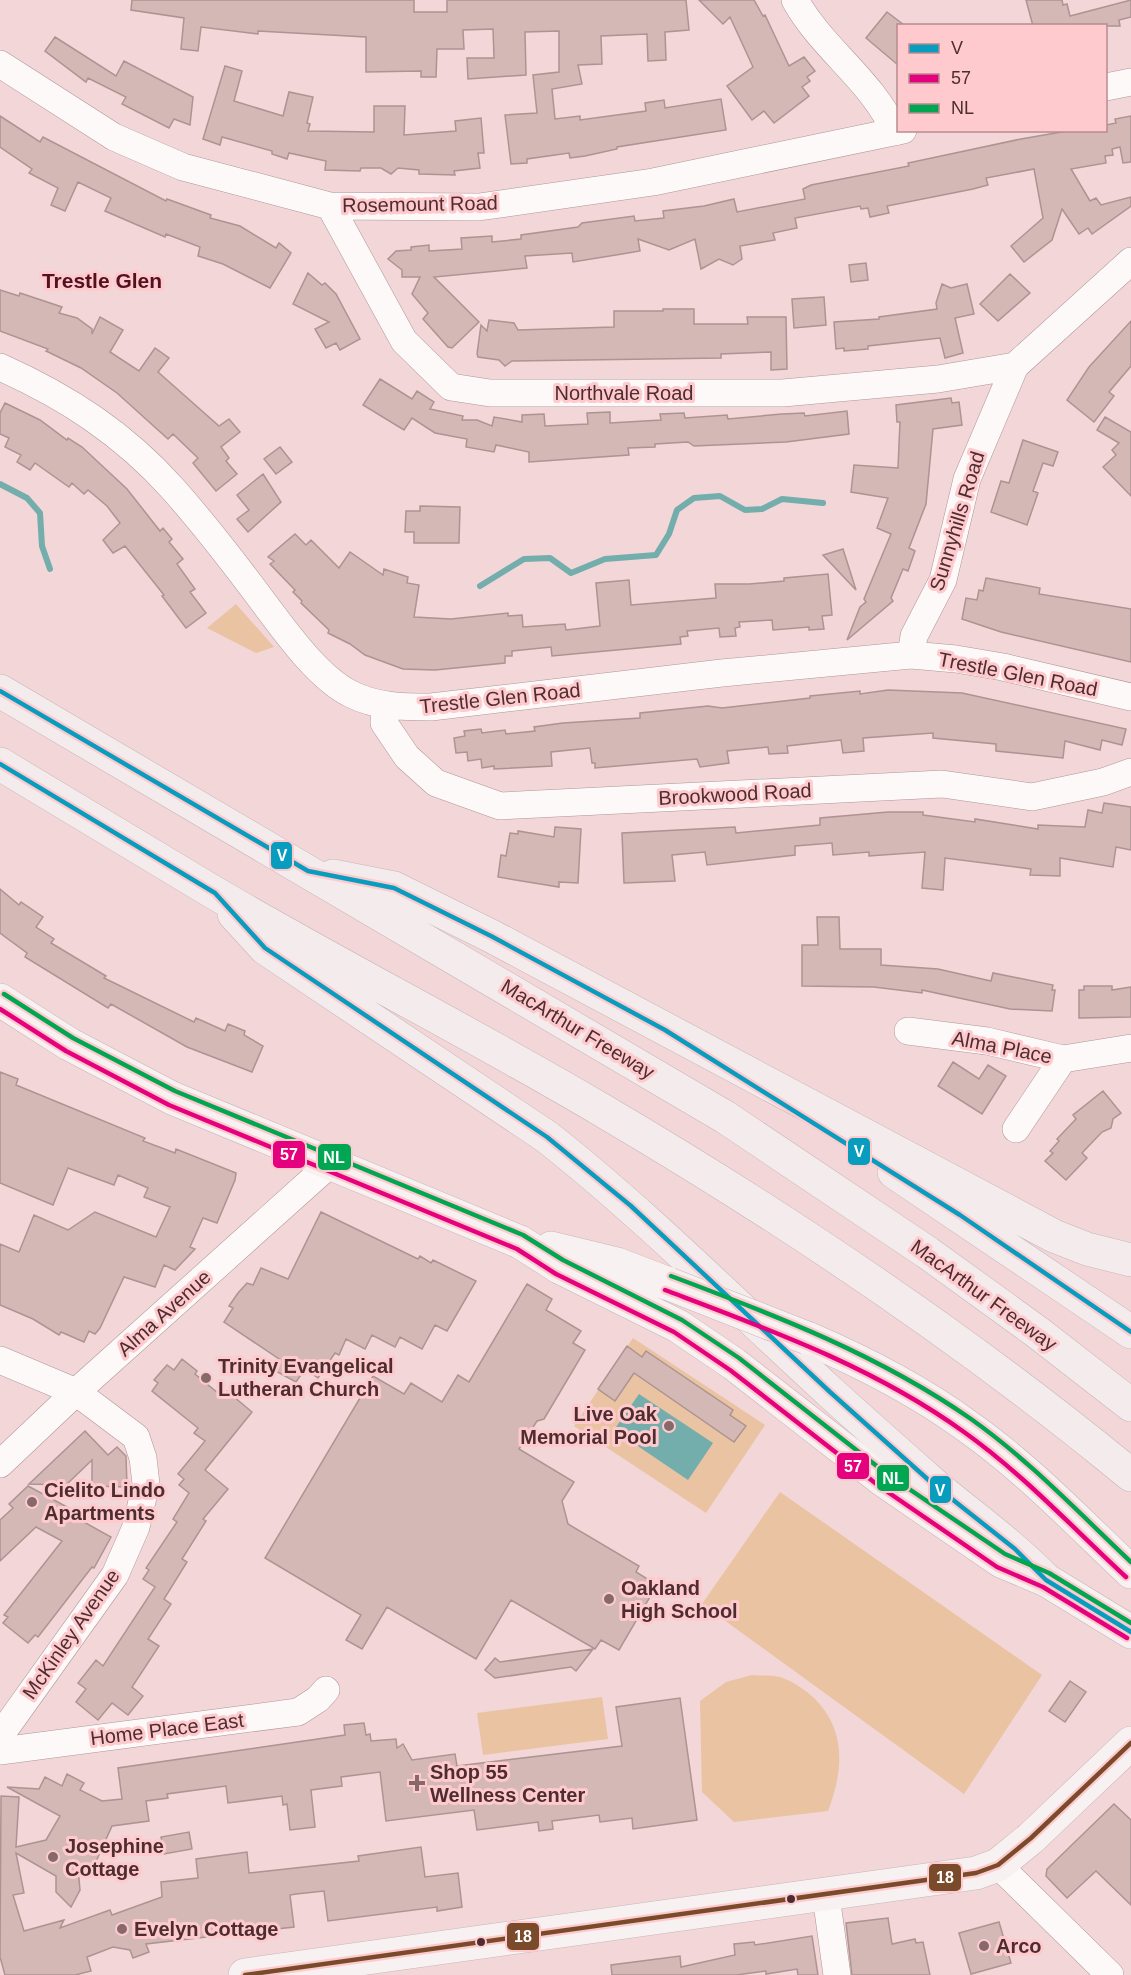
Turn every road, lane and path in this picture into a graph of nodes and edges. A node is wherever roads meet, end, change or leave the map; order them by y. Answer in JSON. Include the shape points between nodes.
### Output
{"nodes":[{"id":1,"x":795,"y":0,"type":"edge"},
{"id":2,"x":0,"y":64,"type":"edge"},
{"id":3,"x":1131,"y":82,"type":"edge"},
{"id":4,"x":1107,"y":87,"type":"edge"},
{"id":5,"x":897,"y":128,"type":"edge"},
{"id":6,"x":897,"y":131,"type":"edge"},
{"id":7,"x":330,"y":206,"type":"junction"},
{"id":8,"x":1131,"y":261,"type":"edge"},
{"id":9,"x":1015,"y":366,"type":"junction"},
{"id":10,"x":0,"y":367,"type":"edge"},
{"id":11,"x":911,"y":655,"type":"junction"},
{"id":12,"x":0,"y":691,"type":"edge"},
{"id":13,"x":1131,"y":697,"type":"edge"},
{"id":14,"x":385,"y":705,"type":"junction"},
{"id":15,"x":0,"y":764,"type":"edge"},
{"id":16,"x":1131,"y":772,"type":"edge"},
{"id":17,"x":308,"y":871,"type":"junction"},
{"id":18,"x":215,"y":893,"type":"junction"},
{"id":19,"x":0,"y":1000,"type":"edge"},
{"id":20,"x":664,"y":1030,"type":"junction"},
{"id":21,"x":908,"y":1031,"type":"dead end"},
{"id":22,"x":1131,"y":1048,"type":"edge"},
{"id":23,"x":1063,"y":1059,"type":"junction"},
{"id":24,"x":1016,"y":1129,"type":"dead end"},
{"id":25,"x":330,"y":1164,"type":"junction"},
{"id":26,"x":520,"y":1242,"type":"junction"},
{"id":27,"x":1131,"y":1260,"type":"edge"},
{"id":28,"x":1131,"y":1332,"type":"edge"},
{"id":29,"x":0,"y":1360,"type":"edge"},
{"id":30,"x":76,"y":1392,"type":"junction"},
{"id":31,"x":1131,"y":1405,"type":"edge"},
{"id":32,"x":0,"y":1464,"type":"edge"},
{"id":33,"x":1131,"y":1475,"type":"edge"},
{"id":34,"x":1131,"y":1572,"type":"edge"},
{"id":35,"x":1046,"y":1581,"type":"junction"},
{"id":36,"x":1131,"y":1632,"type":"edge"},
{"id":37,"x":326,"y":1690,"type":"dead end"},
{"id":38,"x":0,"y":1736,"type":"edge"},
{"id":39,"x":1131,"y":1743,"type":"edge"},
{"id":40,"x":0,"y":1751,"type":"edge"},
{"id":41,"x":998,"y":1865,"type":"junction"},
{"id":42,"x":826,"y":1896,"type":"junction"},
{"id":43,"x":332,"y":1969,"type":"edge"},
{"id":44,"x":245,"y":1975,"type":"edge"},
{"id":45,"x":837,"y":1975,"type":"edge"},
{"id":46,"x":1110,"y":1975,"type":"edge"}],
"edges":[{"from":1,"to":5,"type":"street","via":[[806,20]]},
{"from":2,"to":7,"type":"street","name":"Rosemount Road","via":[[114,137],[183,167]]},
{"from":3,"to":4,"type":"street"},
{"from":6,"to":7,"type":"street","name":"Rosemount Road","via":[[653,182],[479,207]]},
{"from":7,"to":9,"type":"street","name":"Northvale Road","via":[[404,341],[451,387],[490,393],[783,393],[938,379]]},
{"from":8,"to":9,"type":"street","name":"Sunnyhills Road"},
{"from":9,"to":11,"type":"street","name":"Sunnyhills Road","via":[[967,479],[943,579],[914,636]]},
{"from":10,"to":14,"type":"street","name":"Trestle Glen Road","via":[[86,411],[124,440],[172,489],[308,659],[348,693]]},
{"from":11,"to":13,"type":"street","name":"Trestle Glen Road","via":[[1003,667]]},
{"from":11,"to":14,"type":"street","name":"Trestle Glen Road","via":[[431,707]]},
{"from":12,"to":17,"type":"highway","name":"MacArthur Freeway"},
{"from":14,"to":16,"type":"street","name":"Brookwood Road","via":[[384,723],[407,757],[436,783],[500,806],[942,784],[1032,797]]},
{"from":15,"to":18,"type":"highway"},
{"from":17,"to":20,"type":"highway","via":[[394,888]]},
{"from":17,"to":31,"type":"highway","name":"MacArthur Freeway","via":[[745,1129],[928,1253]]},
{"from":18,"to":33,"type":"highway","via":[[560,1085],[703,1172],[1002,1375]]},
{"from":18,"to":35,"type":"highway","via":[[265,948],[547,1137],[587,1168],[830,1392],[933,1484],[1016,1549]]},
{"from":19,"to":25,"type":"main road","via":[[69,1044],[163,1094]]},
{"from":20,"to":27,"type":"highway","via":[[1054,1236]]},
{"from":20,"to":28,"type":"highway","via":[[950,1208]]},
{"from":21,"to":23,"type":"street","name":"Alma Place","via":[[987,1041]]},
{"from":22,"to":23,"type":"street","name":"Alma Place"},
{"from":23,"to":24,"type":"street"},
{"from":25,"to":26,"type":"main road"},
{"from":25,"to":30,"type":"street","name":"Alma Avenue"},
{"from":26,"to":34,"type":"main road","bridge":true,"via":[[605,1261],[669,1284],[807,1338],[903,1385],[968,1426],[1030,1477]]},
{"from":26,"to":35,"type":"main road","via":[[559,1267],[678,1326],[734,1364],[883,1480],[1001,1561]]},
{"from":29,"to":30,"type":"street","name":"McKinley Avenue"},
{"from":30,"to":32,"type":"street","name":"Alma Avenue"},
{"from":30,"to":38,"type":"street","name":"McKinley Avenue","via":[[136,1437],[146,1484],[136,1527],[115,1575]]},
{"from":35,"to":36,"type":"main road"},
{"from":37,"to":40,"type":"street","name":"Home Place East","via":[[298,1712]]},
{"from":39,"to":41,"type":"main road"},
{"from":41,"to":42,"type":"main road","via":[[942,1880]]},
{"from":41,"to":46,"type":"street"},
{"from":42,"to":43,"type":"main road"},
{"from":42,"to":45,"type":"street"},
{"from":43,"to":44,"type":"main road"}]}
